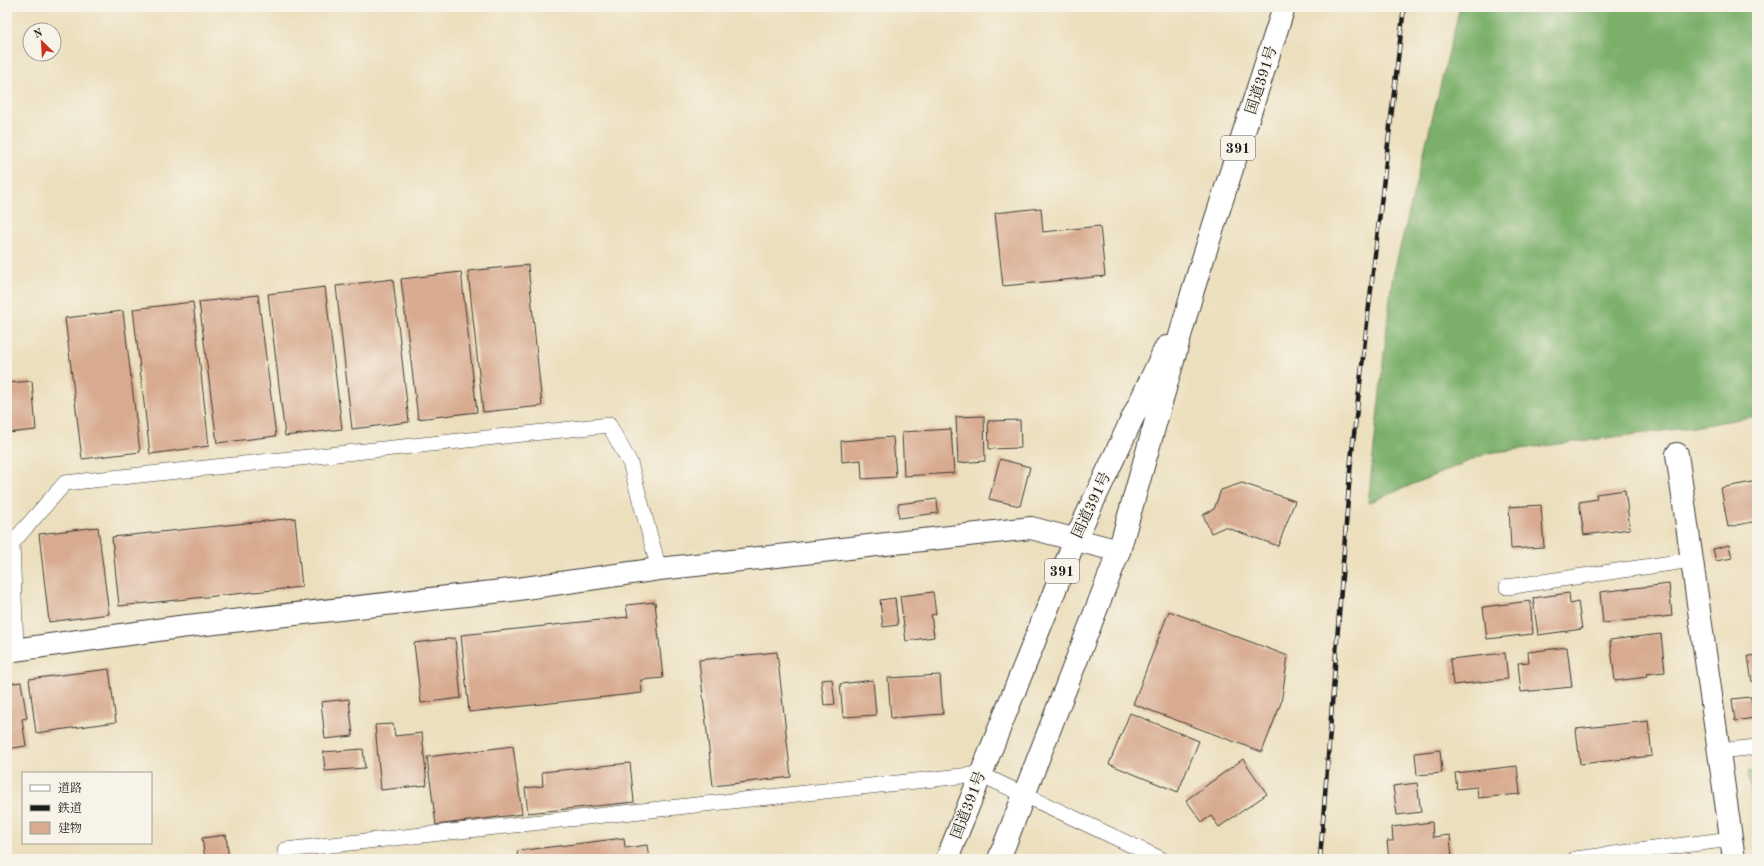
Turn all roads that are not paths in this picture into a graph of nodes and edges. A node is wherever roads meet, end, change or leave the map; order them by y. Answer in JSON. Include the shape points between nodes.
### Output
{"nodes":[{"id":1,"x":1284,"y":7,"type":"edge"},
{"id":2,"x":1193,"y":290,"type":"junction"},
{"id":3,"x":1677,"y":454,"type":"dead end"},
{"id":4,"x":1074,"y":540,"type":"junction"},
{"id":5,"x":1119,"y":551,"type":"junction"},
{"id":6,"x":1692,"y":560,"type":"junction"},
{"id":7,"x":659,"y":569,"type":"junction"},
{"id":8,"x":1507,"y":587,"type":"dead end"},
{"id":9,"x":12,"y":650,"type":"edge"},
{"id":10,"x":1757,"y":747,"type":"edge"},
{"id":11,"x":1719,"y":751,"type":"junction"},
{"id":12,"x":980,"y":774,"type":"junction"},
{"id":13,"x":1024,"y":795,"type":"junction"},
{"id":14,"x":1732,"y":849,"type":"edge"},
{"id":15,"x":285,"y":850,"type":"dead end"},
{"id":16,"x":947,"y":859,"type":"edge"},
{"id":17,"x":999,"y":859,"type":"edge"},
{"id":18,"x":1161,"y":859,"type":"edge"},
{"id":19,"x":1575,"y":859,"type":"edge"}],
"edges":[{"from":1,"to":2,"type":"main road","name":"国道391号","number":"391"},
{"from":2,"to":4,"type":"main road","name":"国道391号","number":"391"},
{"from":2,"to":5,"type":"main road","name":"国道391号","number":"391"},
{"from":3,"to":6,"type":"main road"},
{"from":4,"to":5,"type":"main road"},
{"from":4,"to":7,"type":"main road","via":[[1031,528]]},
{"from":4,"to":12,"type":"main road","name":"国道391号","number":"391"},
{"from":5,"to":13,"type":"main road","name":"国道391号","number":"391"},
{"from":6,"to":8,"type":"lane"},
{"from":6,"to":11,"type":"main road"},
{"from":7,"to":9,"type":"main road","via":[[511,590],[179,627]]},
{"from":7,"to":9,"type":"lane","via":[[630,463],[609,425],[65,483],[12,542]]},
{"from":10,"to":11,"type":"lane"},
{"from":11,"to":14,"type":"main road"},
{"from":12,"to":13,"type":"lane"},
{"from":12,"to":15,"type":"lane"},
{"from":12,"to":16,"type":"main road","name":"国道391号","number":"391"},
{"from":13,"to":17,"type":"main road","name":"国道391号","number":"391"},
{"from":13,"to":18,"type":"lane"},
{"from":14,"to":19,"type":"lane"}]}
